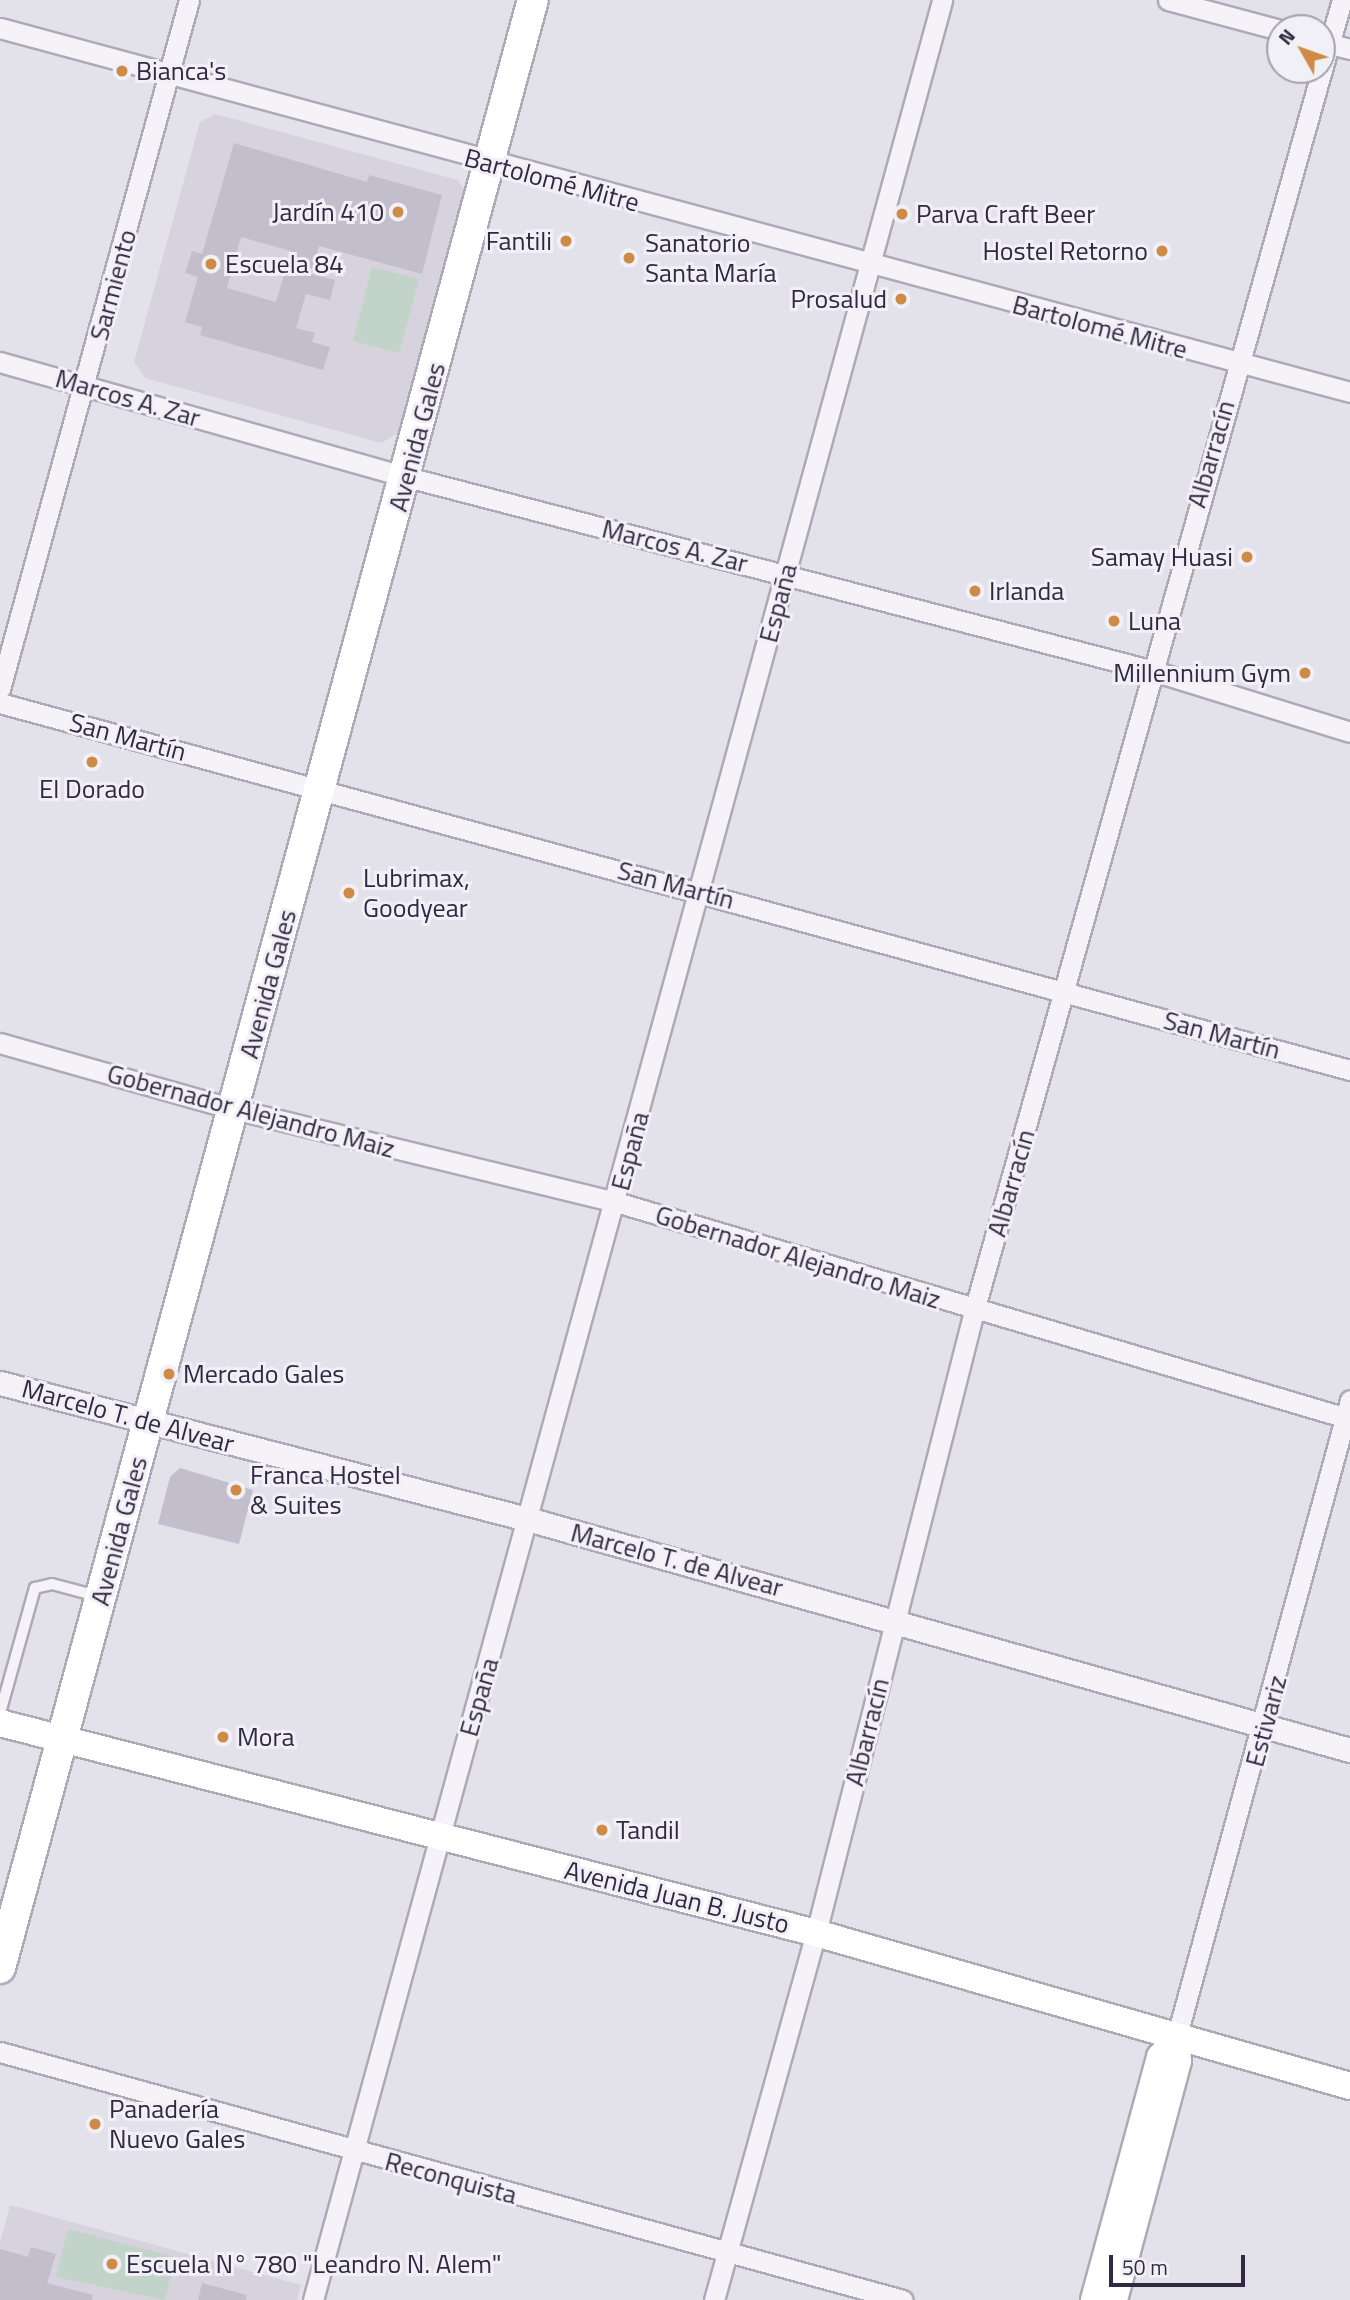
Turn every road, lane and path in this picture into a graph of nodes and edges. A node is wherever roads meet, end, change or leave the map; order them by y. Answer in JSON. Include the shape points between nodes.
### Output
{"nodes":[{"id":1,"x":189,"y":0,"type":"edge"},
{"id":2,"x":533,"y":0,"type":"edge"},
{"id":3,"x":942,"y":0,"type":"edge"},
{"id":4,"x":1168,"y":0,"type":"edge"},
{"id":5,"x":1266,"y":26,"type":"edge"},
{"id":6,"x":0,"y":28,"type":"edge"},
{"id":7,"x":169,"y":74,"type":"junction"},
{"id":8,"x":1318,"y":84,"type":"edge"},
{"id":9,"x":489,"y":164,"type":"junction"},
{"id":10,"x":872,"y":265,"type":"junction"},
{"id":11,"x":0,"y":362,"type":"edge"},
{"id":12,"x":1236,"y":363,"type":"junction"},
{"id":13,"x":86,"y":386,"type":"junction"},
{"id":14,"x":1350,"y":392,"type":"edge"},
{"id":15,"x":407,"y":477,"type":"junction"},
{"id":16,"x":786,"y":575,"type":"junction"},
{"id":17,"x":1150,"y":670,"type":"junction"},
{"id":18,"x":0,"y":690,"type":"edge"},
{"id":19,"x":0,"y":703,"type":"edge"},
{"id":20,"x":1350,"y":732,"type":"edge"},
{"id":21,"x":321,"y":789,"type":"junction"},
{"id":22,"x":701,"y":891,"type":"junction"},
{"id":23,"x":1066,"y":992,"type":"junction"},
{"id":24,"x":0,"y":1043,"type":"edge"},
{"id":25,"x":1350,"y":1070,"type":"edge"},
{"id":26,"x":234,"y":1109,"type":"junction"},
{"id":27,"x":616,"y":1202,"type":"junction"},
{"id":28,"x":974,"y":1311,"type":"junction"},
{"id":29,"x":0,"y":1383,"type":"edge"},
{"id":30,"x":1348,"y":1412,"type":"edge"},
{"id":31,"x":148,"y":1422,"type":"junction"},
{"id":32,"x":531,"y":1520,"type":"junction"},
{"id":33,"x":101,"y":1597,"type":"junction"},
{"id":34,"x":895,"y":1620,"type":"junction"},
{"id":35,"x":0,"y":1713,"type":"edge"},
{"id":36,"x":0,"y":1723,"type":"edge"},
{"id":37,"x":1265,"y":1725,"type":"junction"},
{"id":38,"x":62,"y":1740,"type":"junction"},
{"id":39,"x":1350,"y":1750,"type":"edge"},
{"id":40,"x":439,"y":1835,"type":"junction"},
{"id":41,"x":817,"y":1933,"type":"junction"},
{"id":42,"x":0,"y":1968,"type":"edge"},
{"id":43,"x":1176,"y":2039,"type":"junction"},
{"id":44,"x":0,"y":2052,"type":"edge"},
{"id":45,"x":1350,"y":2086,"type":"edge"},
{"id":46,"x":354,"y":2152,"type":"junction"},
{"id":47,"x":728,"y":2251,"type":"junction"},
{"id":48,"x":313,"y":2300,"type":"edge"},
{"id":49,"x":714,"y":2300,"type":"edge"},
{"id":50,"x":903,"y":2300,"type":"edge"},
{"id":51,"x":1094,"y":2300,"type":"edge"},
{"id":52,"x":1114,"y":2300,"type":"edge"}],
"edges":[{"from":1,"to":7,"type":"street","name":"Sarmiento"},
{"from":2,"to":9,"type":"main road","name":"Avenida Gales"},
{"from":3,"to":10,"type":"street","name":"España"},
{"from":4,"to":5,"type":"street"},
{"from":6,"to":7,"type":"street","name":"Bartolomé Mitre"},
{"from":7,"to":9,"type":"street","name":"Bartolomé Mitre"},
{"from":7,"to":13,"type":"street","name":"Sarmiento"},
{"from":8,"to":12,"type":"street","name":"Albarracín"},
{"from":9,"to":10,"type":"street","name":"Bartolomé Mitre"},
{"from":9,"to":15,"type":"main road","name":"Avenida Gales"},
{"from":10,"to":12,"type":"street","name":"Bartolomé Mitre"},
{"from":10,"to":16,"type":"street","name":"España"},
{"from":11,"to":13,"type":"street","name":"Marcos A. Zar"},
{"from":12,"to":14,"type":"street","name":"Bartolomé Mitre"},
{"from":12,"to":17,"type":"street","name":"Albarracín"},
{"from":13,"to":15,"type":"street","name":"Marcos A. Zar"},
{"from":13,"to":18,"type":"street","name":"Sarmiento"},
{"from":15,"to":16,"type":"street","name":"Marcos A. Zar"},
{"from":15,"to":21,"type":"main road","name":"Avenida Gales"},
{"from":16,"to":17,"type":"street","name":"Marcos A. Zar"},
{"from":16,"to":22,"type":"street","name":"España"},
{"from":17,"to":20,"type":"street","name":"Marcos A. Zar"},
{"from":17,"to":23,"type":"street","name":"Albarracín"},
{"from":19,"to":21,"type":"street","name":"San Martín"},
{"from":21,"to":22,"type":"street","name":"San Martín"},
{"from":21,"to":26,"type":"main road","name":"Avenida Gales"},
{"from":22,"to":23,"type":"street","name":"San Martín"},
{"from":22,"to":27,"type":"street","name":"España"},
{"from":23,"to":25,"type":"street","name":"San Martín"},
{"from":23,"to":28,"type":"street","name":"Albarracín"},
{"from":24,"to":26,"type":"street","name":"Gobernador Alejandro Maiz"},
{"from":26,"to":27,"type":"street","name":"Gobernador Alejandro Maiz"},
{"from":26,"to":31,"type":"main road","name":"Avenida Gales"},
{"from":27,"to":28,"type":"street","name":"Gobernador Alejandro Maiz"},
{"from":27,"to":32,"type":"street","name":"España"},
{"from":28,"to":30,"type":"street","name":"Gobernador Alejandro Maiz"},
{"from":28,"to":34,"type":"street","name":"Albarracín"},
{"from":29,"to":31,"type":"street","name":"Marcelo T. de Alvear"},
{"from":30,"to":37,"type":"street","name":"Estivariz"},
{"from":31,"to":32,"type":"street","name":"Marcelo T. de Alvear"},
{"from":31,"to":33,"type":"main road","name":"Avenida Gales"},
{"from":32,"to":34,"type":"street","name":"Marcelo T. de Alvear"},
{"from":32,"to":40,"type":"street","name":"España"},
{"from":33,"to":35,"type":"lane","via":[[52,1584],[35,1588]]},
{"from":33,"to":38,"type":"main road","name":"Avenida Gales"},
{"from":34,"to":37,"type":"street","name":"Marcelo T. de Alvear"},
{"from":34,"to":41,"type":"street","name":"Albarracín"},
{"from":36,"to":38,"type":"main road","name":"Avenida Juan B. Justo"},
{"from":37,"to":39,"type":"street","name":"Marcelo T. de Alvear"},
{"from":37,"to":43,"type":"street","name":"Estivariz"},
{"from":38,"to":40,"type":"main road","name":"Avenida Juan B. Justo"},
{"from":38,"to":42,"type":"main road","name":"Avenida Gales"},
{"from":40,"to":41,"type":"main road","name":"Avenida Juan B. Justo"},
{"from":40,"to":46,"type":"street","name":"España"},
{"from":41,"to":43,"type":"main road","name":"Avenida Juan B. Justo"},
{"from":41,"to":47,"type":"street","name":"Albarracín"},
{"from":43,"to":45,"type":"main road","name":"Avenida Juan B. Justo"},
{"from":43,"to":51,"type":"main road","name":"Estivariz","via":[[1160,2057]]},
{"from":43,"to":52,"type":"main road","name":"Estivariz","via":[[1178,2061]]},
{"from":44,"to":46,"type":"street","name":"Reconquista"},
{"from":46,"to":47,"type":"street","name":"Reconquista"},
{"from":46,"to":48,"type":"street","name":"España"},
{"from":47,"to":49,"type":"street","name":"Albarracín"},
{"from":47,"to":50,"type":"street","name":"Reconquista"}]}
